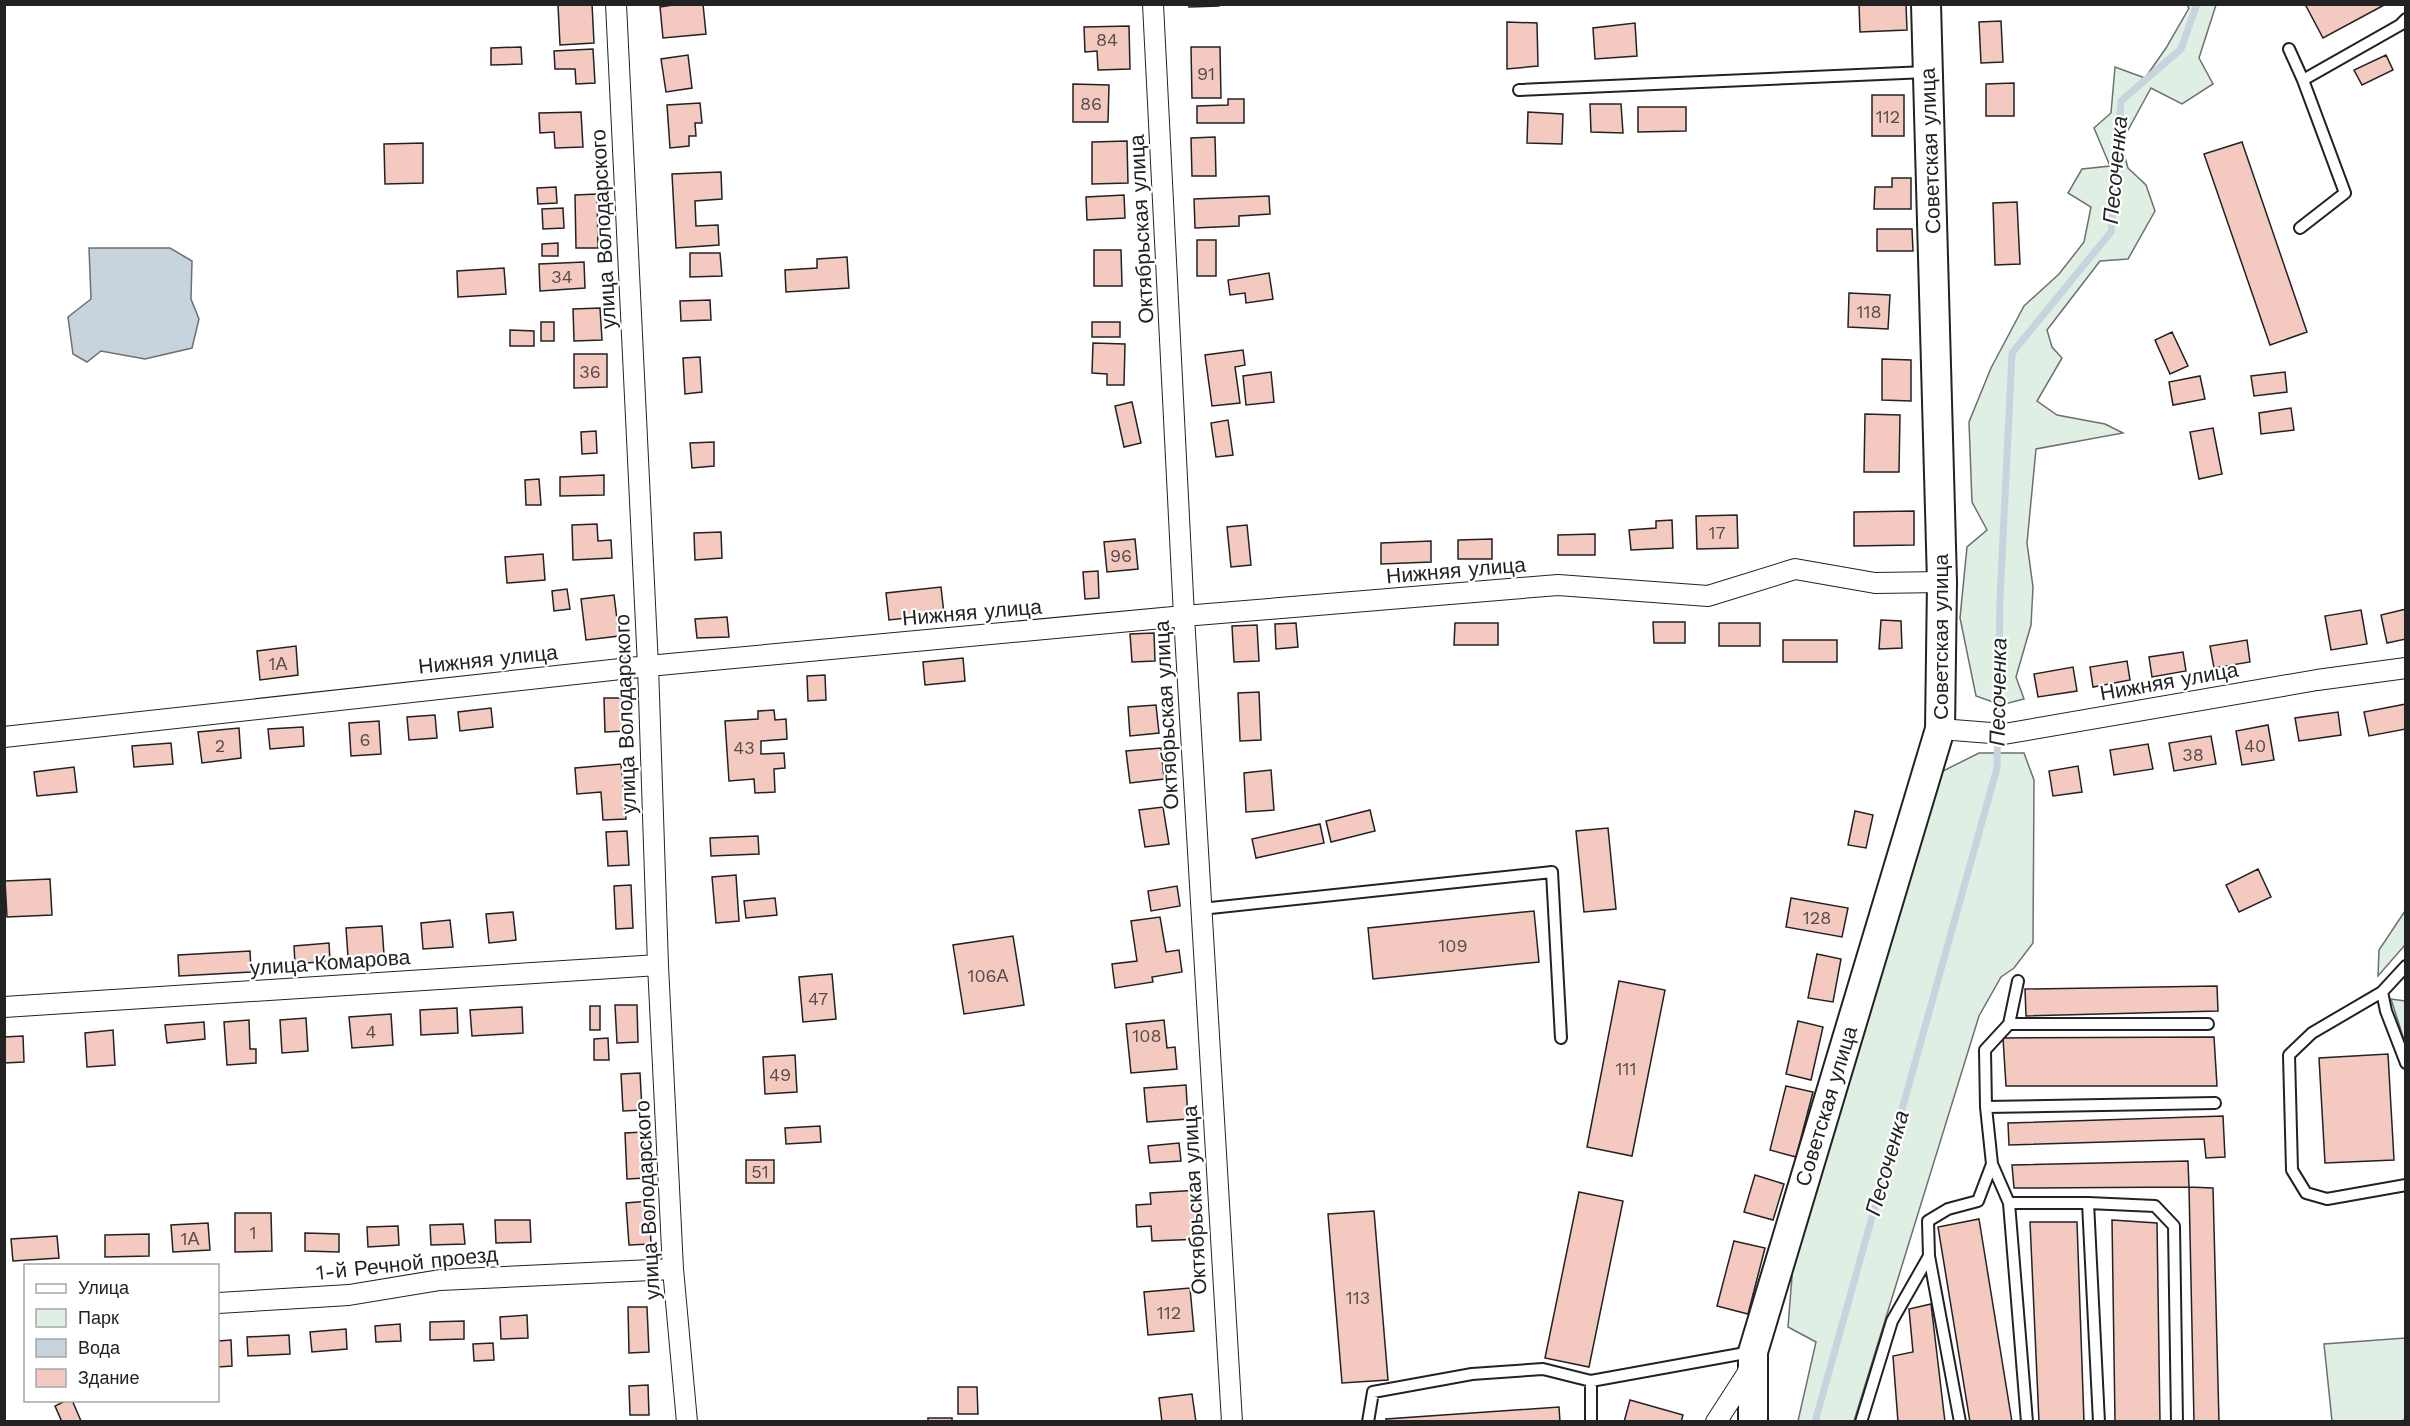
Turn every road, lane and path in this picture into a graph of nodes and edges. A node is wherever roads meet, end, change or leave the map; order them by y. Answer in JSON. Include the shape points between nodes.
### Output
{"nodes":[{"id":1,"x":615,"y":4,"type":"edge"},
{"id":2,"x":1153,"y":4,"type":"edge"},
{"id":3,"x":1926,"y":4,"type":"edge"},
{"id":4,"x":2406,"y":20,"type":"edge"},
{"id":5,"x":2289,"y":49,"type":"dead end"},
{"id":6,"x":1928,"y":71,"type":"junction"},
{"id":7,"x":2303,"y":80,"type":"junction"},
{"id":8,"x":1519,"y":90,"type":"dead end"},
{"id":9,"x":2300,"y":228,"type":"dead end"},
{"id":10,"x":1941,"y":582,"type":"junction"},
{"id":11,"x":1184,"y":616,"type":"junction"},
{"id":12,"x":648,"y":666,"type":"junction"},
{"id":13,"x":2406,"y":668,"type":"edge"},
{"id":14,"x":1941,"y":729,"type":"junction"},
{"id":15,"x":4,"y":737,"type":"edge"},
{"id":16,"x":1201,"y":909,"type":"junction"},
{"id":17,"x":658,"y":966,"type":"junction"},
{"id":18,"x":2406,"y":966,"type":"edge"},
{"id":19,"x":2018,"y":981,"type":"dead end"},
{"id":20,"x":2382,"y":992,"type":"junction"},
{"id":21,"x":4,"y":1007,"type":"edge"},
{"id":22,"x":2009,"y":1024,"type":"junction"},
{"id":23,"x":2208,"y":1024,"type":"dead end"},
{"id":24,"x":1561,"y":1038,"type":"dead end"},
{"id":25,"x":2406,"y":1063,"type":"edge"},
{"id":26,"x":2215,"y":1103,"type":"dead end"},
{"id":27,"x":1986,"y":1107,"type":"junction"},
{"id":28,"x":1992,"y":1164,"type":"junction"},
{"id":29,"x":2406,"y":1185,"type":"edge"},
{"id":30,"x":2009,"y":1203,"type":"junction"},
{"id":31,"x":2088,"y":1203,"type":"junction"},
{"id":32,"x":1929,"y":1256,"type":"junction"},
{"id":33,"x":673,"y":1269,"type":"junction"},
{"id":34,"x":219,"y":1303,"type":"edge"},
{"id":35,"x":1754,"y":1352,"type":"junction"},
{"id":36,"x":1591,"y":1381,"type":"junction"},
{"id":37,"x":687,"y":1422,"type":"edge"},
{"id":38,"x":1232,"y":1422,"type":"edge"},
{"id":39,"x":1368,"y":1422,"type":"edge"},
{"id":40,"x":1592,"y":1422,"type":"edge"},
{"id":41,"x":1716,"y":1422,"type":"edge"},
{"id":42,"x":1753,"y":1422,"type":"edge"},
{"id":43,"x":1861,"y":1422,"type":"edge"},
{"id":44,"x":1960,"y":1422,"type":"edge"},
{"id":45,"x":2027,"y":1422,"type":"edge"},
{"id":46,"x":2099,"y":1422,"type":"edge"},
{"id":47,"x":2177,"y":1422,"type":"edge"}],
"edges":[{"from":1,"to":12,"type":"street","name":"улица Володарского"},
{"from":2,"to":11,"type":"street","name":"Октябрьская улица"},
{"from":3,"to":6,"type":"street","name":"Советская улица"},
{"from":4,"to":7,"type":"lane"},
{"from":5,"to":7,"type":"lane"},
{"from":6,"to":8,"type":"lane"},
{"from":6,"to":10,"type":"street","name":"Советская улица"},
{"from":7,"to":9,"type":"lane","via":[[2345,193]]},
{"from":10,"to":11,"type":"street","name":"Нижняя улица","via":[[1875,583],[1795,569],[1708,596],[1558,585]]},
{"from":10,"to":14,"type":"street","name":"Советская улица"},
{"from":11,"to":12,"type":"street","name":"Нижняя улица"},
{"from":11,"to":16,"type":"street","name":"Октябрьская улица"},
{"from":12,"to":15,"type":"street","name":"Нижняя улица"},
{"from":12,"to":17,"type":"street","name":"улица Володарского"},
{"from":13,"to":14,"type":"street","name":"Нижняя улица","via":[[2004,734]]},
{"from":14,"to":35,"type":"street","name":"Советская улица"},
{"from":16,"to":24,"type":"lane","via":[[1552,872]]},
{"from":16,"to":38,"type":"street","name":"Октябрьская улица"},
{"from":17,"to":21,"type":"street","name":"улица Комарова"},
{"from":17,"to":33,"type":"street","name":"улица Володарского"},
{"from":18,"to":20,"type":"lane"},
{"from":19,"to":22,"type":"lane"},
{"from":20,"to":25,"type":"lane"},
{"from":20,"to":29,"type":"lane","via":[[2312,1033],[2289,1055],[2292,1170],[2306,1193],[2327,1199]]},
{"from":22,"to":23,"type":"lane"},
{"from":22,"to":27,"type":"lane","via":[[1985,1050]]},
{"from":26,"to":27,"type":"lane"},
{"from":27,"to":28,"type":"lane"},
{"from":28,"to":30,"type":"lane"},
{"from":28,"to":32,"type":"lane","via":[[1978,1201],[1947,1209],[1928,1221]]},
{"from":30,"to":31,"type":"lane"},
{"from":30,"to":45,"type":"lane"},
{"from":31,"to":46,"type":"lane"},
{"from":31,"to":47,"type":"lane","via":[[2156,1206],[2174,1226]]},
{"from":32,"to":43,"type":"lane","via":[[1892,1321]]},
{"from":32,"to":44,"type":"lane"},
{"from":33,"to":34,"type":"street","name":"1-й Речной проезд","via":[[440,1280],[349,1295]]},
{"from":33,"to":37,"type":"street","name":"улица Володарского"},
{"from":35,"to":36,"type":"lane"},
{"from":35,"to":41,"type":"street","via":[[1747,1374]]},
{"from":35,"to":42,"type":"street","name":"Советская улица"},
{"from":36,"to":39,"type":"lane","via":[[1543,1369],[1472,1374],[1373,1392]]},
{"from":36,"to":40,"type":"lane"}]}
